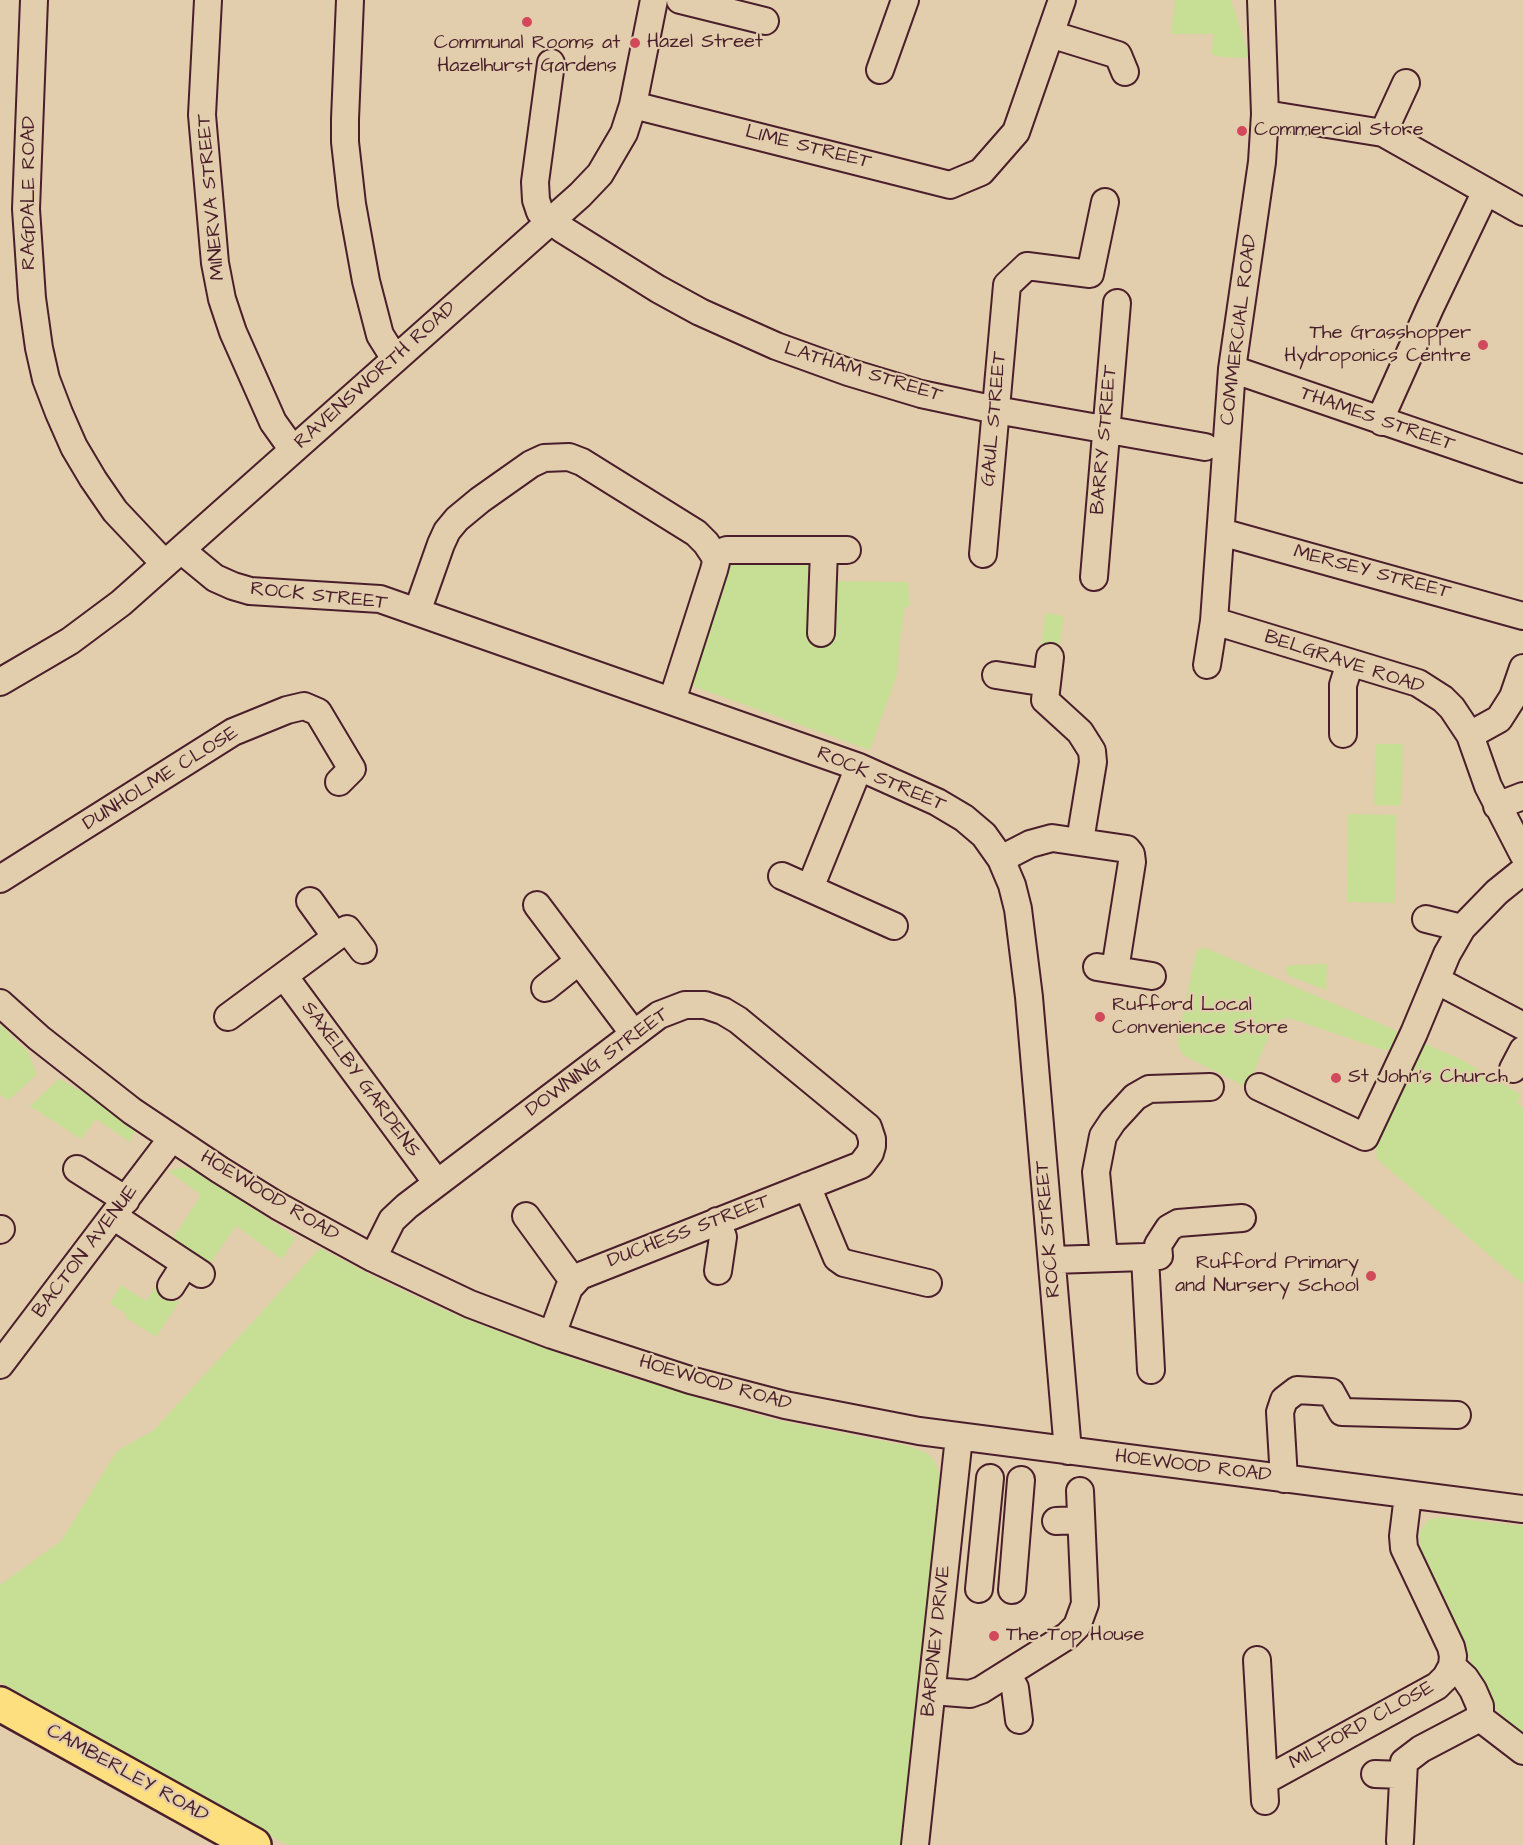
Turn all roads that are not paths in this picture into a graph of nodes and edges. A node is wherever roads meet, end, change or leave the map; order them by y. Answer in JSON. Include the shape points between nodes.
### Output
{"nodes":[{"id":1,"x":34,"y":0,"type":"edge"},
{"id":2,"x":208,"y":0,"type":"edge"},
{"id":3,"x":350,"y":0,"type":"edge"},
{"id":4,"x":654,"y":0,"type":"edge"},
{"id":5,"x":905,"y":0,"type":"edge"},
{"id":6,"x":1062,"y":0,"type":"edge"},
{"id":7,"x":695,"y":2,"type":"edge"},
{"id":8,"x":1258,"y":2,"type":"edge"},
{"id":9,"x":765,"y":21,"type":"dead end"},
{"id":10,"x":1050,"y":34,"type":"junction"},
{"id":11,"x":551,"y":63,"type":"dead end"},
{"id":12,"x":880,"y":70,"type":"dead end"},
{"id":13,"x":1125,"y":72,"type":"dead end"},
{"id":14,"x":1406,"y":83,"type":"dead end"},
{"id":15,"x":570,"y":92,"type":"dead end"},
{"id":16,"x":546,"y":102,"type":"junction"},
{"id":17,"x":633,"y":105,"type":"junction"},
{"id":18,"x":1265,"y":114,"type":"junction"},
{"id":19,"x":1383,"y":132,"type":"junction"},
{"id":20,"x":1486,"y":191,"type":"junction"},
{"id":21,"x":1105,"y":202,"type":"dead end"},
{"id":22,"x":1523,"y":212,"type":"edge"},
{"id":23,"x":550,"y":222,"type":"junction"},
{"id":24,"x":1117,"y":303,"type":"dead end"},
{"id":25,"x":395,"y":359,"type":"junction"},
{"id":26,"x":1232,"y":369,"type":"junction"},
{"id":27,"x":996,"y":410,"type":"junction"},
{"id":28,"x":1382,"y":422,"type":"junction"},
{"id":29,"x":1106,"y":430,"type":"junction"},
{"id":30,"x":1205,"y":447,"type":"dead end"},
{"id":31,"x":293,"y":450,"type":"junction"},
{"id":32,"x":1523,"y":469,"type":"edge"},
{"id":33,"x":1221,"y":532,"type":"junction"},
{"id":34,"x":983,"y":554,"type":"dead end"},
{"id":35,"x":714,"y":555,"type":"junction"},
{"id":36,"x":173,"y":557,"type":"junction"},
{"id":37,"x":1094,"y":577,"type":"dead end"},
{"id":38,"x":417,"y":612,"type":"junction"},
{"id":39,"x":1523,"y":616,"type":"edge"},
{"id":40,"x":1214,"y":621,"type":"junction"},
{"id":41,"x":821,"y":633,"type":"dead end"},
{"id":42,"x":1050,"y":657,"type":"dead end"},
{"id":43,"x":1350,"y":663,"type":"junction"},
{"id":44,"x":1207,"y":664,"type":"dead end"},
{"id":45,"x":1523,"y":668,"type":"edge"},
{"id":46,"x":996,"y":675,"type":"dead end"},
{"id":47,"x":0,"y":682,"type":"edge"},
{"id":48,"x":1047,"y":683,"type":"junction"},
{"id":49,"x":672,"y":701,"type":"junction"},
{"id":50,"x":1343,"y":734,"type":"dead end"},
{"id":51,"x":1470,"y":735,"type":"junction"},
{"id":52,"x":860,"y":767,"type":"junction"},
{"id":53,"x":339,"y":782,"type":"dead end"},
{"id":54,"x":1523,"y":796,"type":"edge"},
{"id":55,"x":1497,"y":806,"type":"junction"},
{"id":56,"x":1080,"y":841,"type":"junction"},
{"id":57,"x":1523,"y":854,"type":"edge"},
{"id":58,"x":1001,"y":859,"type":"junction"},
{"id":59,"x":1523,"y":871,"type":"edge"},
{"id":60,"x":782,"y":876,"type":"dead end"},
{"id":61,"x":0,"y":879,"type":"edge"},
{"id":62,"x":810,"y":888,"type":"junction"},
{"id":63,"x":310,"y":901,"type":"dead end"},
{"id":64,"x":537,"y":917,"type":"dead end"},
{"id":65,"x":1425,"y":919,"type":"dead end"},
{"id":66,"x":894,"y":926,"type":"dead end"},
{"id":67,"x":1462,"y":928,"type":"junction"},
{"id":68,"x":336,"y":937,"type":"junction"},
{"id":69,"x":363,"y":950,"type":"dead end"},
{"id":70,"x":579,"y":961,"type":"junction"},
{"id":71,"x":284,"y":976,"type":"junction"},
{"id":72,"x":1152,"y":976,"type":"dead end"},
{"id":73,"x":1436,"y":980,"type":"junction"},
{"id":74,"x":545,"y":988,"type":"dead end"},
{"id":75,"x":0,"y":1003,"type":"edge"},
{"id":76,"x":228,"y":1017,"type":"dead end"},
{"id":77,"x":1523,"y":1026,"type":"edge"},
{"id":78,"x":634,"y":1034,"type":"junction"},
{"id":79,"x":1210,"y":1087,"type":"dead end"},
{"id":80,"x":1259,"y":1087,"type":"dead end"},
{"id":81,"x":172,"y":1138,"type":"junction"},
{"id":82,"x":861,"y":1165,"type":"joint"},
{"id":83,"x":76,"y":1169,"type":"dead end"},
{"id":84,"x":437,"y":1183,"type":"junction"},
{"id":85,"x":807,"y":1186,"type":"junction"},
{"id":86,"x":119,"y":1208,"type":"junction"},
{"id":87,"x":526,"y":1216,"type":"dead end"},
{"id":88,"x":1242,"y":1218,"type":"dead end"},
{"id":89,"x":717,"y":1221,"type":"junction"},
{"id":90,"x":1159,"y":1256,"type":"junction"},
{"id":91,"x":373,"y":1258,"type":"junction"},
{"id":92,"x":1104,"y":1258,"type":"junction"},
{"id":93,"x":1052,"y":1260,"type":"junction"},
{"id":94,"x":718,"y":1271,"type":"dead end"},
{"id":95,"x":574,"y":1282,"type":"junction"},
{"id":96,"x":928,"y":1283,"type":"dead end"},
{"id":97,"x":171,"y":1286,"type":"dead end"},
{"id":98,"x":10,"y":1333,"type":"edge"},
{"id":99,"x":552,"y":1335,"type":"junction"},
{"id":100,"x":1144,"y":1355,"type":"dead end"},
{"id":101,"x":0,"y":1365,"type":"edge"},
{"id":102,"x":1457,"y":1415,"type":"dead end"},
{"id":103,"x":959,"y":1437,"type":"junction"},
{"id":104,"x":1068,"y":1451,"type":"junction"},
{"id":105,"x":990,"y":1478,"type":"dead end"},
{"id":106,"x":1274,"y":1478,"type":"junction"},
{"id":107,"x":1022,"y":1480,"type":"dead end"},
{"id":108,"x":1080,"y":1491,"type":"dead end"},
{"id":109,"x":1408,"y":1495,"type":"junction"},
{"id":110,"x":1523,"y":1509,"type":"edge"},
{"id":111,"x":1081,"y":1520,"type":"junction"},
{"id":112,"x":1056,"y":1521,"type":"dead end"},
{"id":113,"x":948,"y":1537,"type":"junction"},
{"id":114,"x":983,"y":1542,"type":"junction"},
{"id":115,"x":1015,"y":1544,"type":"junction"},
{"id":116,"x":979,"y":1589,"type":"dead end"},
{"id":117,"x":1012,"y":1590,"type":"dead end"},
{"id":118,"x":1257,"y":1660,"type":"dead end"},
{"id":119,"x":1452,"y":1666,"type":"junction"},
{"id":120,"x":1007,"y":1674,"type":"junction"},
{"id":121,"x":932,"y":1691,"type":"junction"},
{"id":122,"x":0,"y":1704,"type":"edge"},
{"id":123,"x":1480,"y":1718,"type":"junction"},
{"id":124,"x":1019,"y":1720,"type":"dead end"},
{"id":125,"x":1523,"y":1751,"type":"edge"},
{"id":126,"x":1375,"y":1774,"type":"dead end"},
{"id":127,"x":1403,"y":1775,"type":"junction"},
{"id":128,"x":1400,"y":1841,"type":"dead end"},
{"id":129,"x":254,"y":1845,"type":"edge"},
{"id":130,"x":915,"y":1845,"type":"edge"}],
"edges":[{"from":1,"to":36,"type":"street","name":"RAGDALE ROAD","via":[[27,228],[32,298],[46,379],[74,447],[115,511]]},
{"from":2,"to":31,"type":"street","name":"MINERVA STREET","via":[[202,115],[215,263],[233,332],[273,422]]},
{"from":3,"to":25,"type":"street","via":[[345,142],[352,204],[380,335]]},
{"from":4,"to":17,"type":"street","name":"RAVENSWORTH ROAD"},
{"from":5,"to":12,"type":"street"},
{"from":6,"to":10,"type":"street"},
{"from":7,"to":9,"type":"street"},
{"from":8,"to":18,"type":"street","name":"COMMERCIAL ROAD"},
{"from":10,"to":13,"type":"street","via":[[1118,55]]},
{"from":10,"to":17,"type":"street","name":"LIME STREET","via":[[1016,132],[981,172],[950,185]]},
{"from":11,"to":16,"type":"street"},
{"from":14,"to":19,"type":"street"},
{"from":15,"to":16,"type":"street"},
{"from":16,"to":23,"type":"street","via":[[535,182],[540,212]]},
{"from":17,"to":23,"type":"street","name":"RAVENSWORTH ROAD","via":[[624,134],[600,174]]},
{"from":18,"to":19,"type":"street"},
{"from":18,"to":26,"type":"street","name":"COMMERCIAL ROAD","via":[[1262,162]]},
{"from":19,"to":20,"type":"street"},
{"from":20,"to":22,"type":"street"},
{"from":20,"to":28,"type":"street","via":[[1425,318]]},
{"from":21,"to":27,"type":"street","name":"GAUL STREET","via":[[1090,274],[1027,266],[1007,285]]},
{"from":23,"to":25,"type":"street","name":"RAVENSWORTH ROAD"},
{"from":23,"to":27,"type":"street","name":"LATHAM STREET","via":[[658,289],[776,346],[921,394]]},
{"from":24,"to":29,"type":"street","name":"BARRY STREET"},
{"from":25,"to":31,"type":"street","name":"RAVENSWORTH ROAD"},
{"from":26,"to":28,"type":"street","name":"THAMES STREET"},
{"from":26,"to":33,"type":"street","name":"COMMERCIAL ROAD"},
{"from":27,"to":29,"type":"street","name":"LATHAM STREET"},
{"from":27,"to":34,"type":"street","name":"GAUL STREET"},
{"from":28,"to":32,"type":"street","name":"THAMES STREET"},
{"from":29,"to":30,"type":"street","name":"LATHAM STREET"},
{"from":29,"to":37,"type":"street","name":"BARRY STREET"},
{"from":31,"to":36,"type":"street","name":"RAVENSWORTH ROAD"},
{"from":33,"to":39,"type":"street","name":"MERSEY STREET"},
{"from":33,"to":40,"type":"street","name":"COMMERCIAL ROAD"},
{"from":35,"to":38,"type":"street","via":[[696,533],[582,462],[569,457],[544,458],[514,476],[447,531]]},
{"from":35,"to":41,"type":"street","via":[[727,550],[836,550]]},
{"from":35,"to":49,"type":"street","via":[[714,570]]},
{"from":36,"to":38,"type":"street","name":"ROCK STREET","via":[[250,591],[380,599]]},
{"from":36,"to":47,"type":"street","name":"RAVENSWORTH ROAD","via":[[85,630]]},
{"from":38,"to":49,"type":"street","name":"ROCK STREET"},
{"from":40,"to":43,"type":"street","name":"BELGRAVE ROAD"},
{"from":40,"to":44,"type":"street","name":"COMMERCIAL ROAD"},
{"from":42,"to":48,"type":"street"},
{"from":43,"to":50,"type":"street","via":[[1343,685]]},
{"from":43,"to":51,"type":"street","name":"BELGRAVE ROAD","via":[[1418,683],[1443,699]]},
{"from":45,"to":51,"type":"street","via":[[1513,698],[1498,719]]},
{"from":46,"to":48,"type":"street"},
{"from":48,"to":56,"type":"street","via":[[1045,700],[1080,732],[1092,751],[1094,762]]},
{"from":49,"to":52,"type":"street","name":"ROCK STREET"},
{"from":51,"to":55,"type":"street","name":"BELGRAVE ROAD"},
{"from":52,"to":58,"type":"street","name":"ROCK STREET","via":[[914,790],[964,818],[984,835]]},
{"from":52,"to":62,"type":"street"},
{"from":53,"to":61,"type":"street","name":"DUNHOLME CLOSE","via":[[352,769],[318,712],[304,706],[287,710],[233,732]]},
{"from":54,"to":55,"type":"street"},
{"from":55,"to":57,"type":"street","name":"BELGRAVE ROAD"},
{"from":56,"to":58,"type":"street","via":[[1052,838]]},
{"from":56,"to":72,"type":"street","via":[[1127,849],[1131,854],[1106,969]]},
{"from":58,"to":93,"type":"street","name":"ROCK STREET","via":[[1018,909]]},
{"from":59,"to":67,"type":"street"},
{"from":60,"to":62,"type":"street"},
{"from":62,"to":66,"type":"street"},
{"from":63,"to":68,"type":"street"},
{"from":64,"to":70,"type":"street"},
{"from":65,"to":67,"type":"street"},
{"from":67,"to":73,"type":"street"},
{"from":68,"to":69,"type":"street","via":[[347,929]]},
{"from":68,"to":71,"type":"street"},
{"from":70,"to":74,"type":"street"},
{"from":70,"to":78,"type":"street"},
{"from":71,"to":76,"type":"street"},
{"from":71,"to":84,"type":"street","name":"SAXELBY GARDENS"},
{"from":73,"to":77,"type":"street"},
{"from":73,"to":80,"type":"street","via":[[1365,1137]]},
{"from":75,"to":81,"type":"street","name":"HOEWOOD ROAD","via":[[84,1075]]},
{"from":78,"to":82,"type":"street","name":"DOWNING STREET","via":[[659,1015],[685,1005],[705,1005],[723,1011],[868,1127],[872,1139],[870,1153]]},
{"from":78,"to":84,"type":"street","name":"DOWNING STREET"},
{"from":79,"to":92,"type":"street","via":[[1149,1089],[1135,1097],[1103,1136],[1096,1172]]},
{"from":81,"to":86,"type":"street","name":"BACTON AVENUE"},
{"from":81,"to":91,"type":"street","name":"HOEWOOD ROAD","via":[[278,1206]]},
{"from":82,"to":85,"type":"street","name":"DUCHESS STREET"},
{"from":83,"to":86,"type":"street"},
{"from":84,"to":91,"type":"street","name":"DOWNING STREET","via":[[392,1220]]},
{"from":85,"to":89,"type":"street","name":"DUCHESS STREET"},
{"from":85,"to":96,"type":"street","via":[[837,1258]]},
{"from":86,"to":97,"type":"street","via":[[193,1269]]},
{"from":86,"to":98,"type":"street","name":"BACTON AVENUE"},
{"from":87,"to":95,"type":"street"},
{"from":88,"to":90,"type":"street","via":[[1178,1222],[1158,1245]]},
{"from":89,"to":94,"type":"street","via":[[723,1237]]},
{"from":89,"to":95,"type":"street","name":"DUCHESS STREET","via":[[593,1270]]},
{"from":90,"to":92,"type":"street"},
{"from":90,"to":100,"type":"street"},
{"from":91,"to":99,"type":"street","name":"HOEWOOD ROAD","via":[[470,1304]]},
{"from":92,"to":93,"type":"street"},
{"from":93,"to":104,"type":"street","name":"ROCK STREET"},
{"from":95,"to":99,"type":"street"},
{"from":98,"to":101,"type":"street","name":"BACTON AVENUE"},
{"from":99,"to":103,"type":"street","name":"HOEWOOD ROAD","via":[[690,1380],[785,1405]]},
{"from":102,"to":106,"type":"street","via":[[1342,1412],[1331,1392],[1297,1390],[1284,1400],[1280,1413]]},
{"from":103,"to":104,"type":"street","name":"HOEWOOD ROAD"},
{"from":103,"to":113,"type":"street","name":"BARDNEY DRIVE"},
{"from":104,"to":106,"type":"street","name":"HOEWOOD ROAD"},
{"from":105,"to":114,"type":"street"},
{"from":106,"to":109,"type":"street","name":"HOEWOOD ROAD"},
{"from":107,"to":115,"type":"street"},
{"from":108,"to":111,"type":"street"},
{"from":109,"to":110,"type":"street","name":"HOEWOOD ROAD"},
{"from":109,"to":119,"type":"street","name":"MILFORD CLOSE","via":[[1404,1548],[1451,1647]]},
{"from":111,"to":112,"type":"street"},
{"from":111,"to":120,"type":"street","via":[[1085,1604],[1077,1626]]},
{"from":113,"to":114,"type":"street"},
{"from":113,"to":121,"type":"street","name":"BARDNEY DRIVE"},
{"from":114,"to":115,"type":"street"},
{"from":114,"to":116,"type":"street"},
{"from":115,"to":117,"type":"street"},
{"from":118,"to":119,"type":"street","name":"MILFORD CLOSE","via":[[1264,1791],[1437,1686]]},
{"from":119,"to":123,"type":"street","via":[[1473,1690]]},
{"from":120,"to":121,"type":"street","via":[[970,1694]]},
{"from":120,"to":124,"type":"street","via":[[1015,1688]]},
{"from":121,"to":130,"type":"street","name":"BARDNEY DRIVE"},
{"from":122,"to":129,"type":"main road","name":"CAMBERLEY ROAD"},
{"from":123,"to":125,"type":"street"},
{"from":123,"to":127,"type":"street","via":[[1421,1749],[1404,1762]]},
{"from":126,"to":127,"type":"street"},
{"from":127,"to":128,"type":"street"}]}
